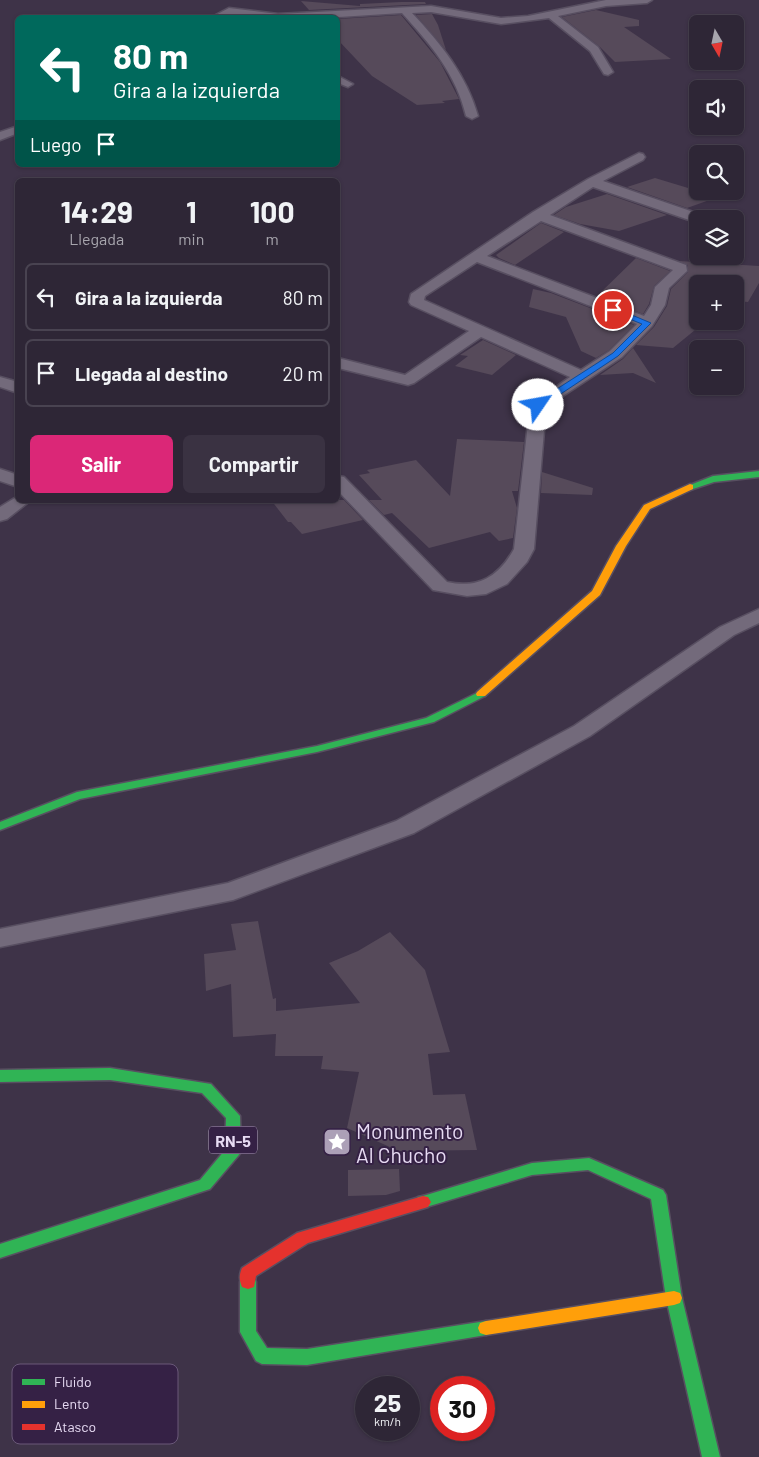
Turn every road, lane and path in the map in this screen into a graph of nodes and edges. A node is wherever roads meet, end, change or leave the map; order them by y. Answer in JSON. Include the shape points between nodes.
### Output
{"nodes":[{"id":1,"x":234,"y":0,"type":"edge"},
{"id":2,"x":646,"y":0,"type":"edge"},
{"id":3,"x":403,"y":9,"type":"junction"},
{"id":4,"x":229,"y":11,"type":"junction"},
{"id":5,"x":550,"y":14,"type":"junction"},
{"id":6,"x":220,"y":15,"type":"edge"},
{"id":7,"x":262,"y":15,"type":"edge"},
{"id":8,"x":309,"y":15,"type":"edge"},
{"id":9,"x":608,"y":72,"type":"dead end"},
{"id":10,"x":472,"y":116,"type":"dead end"},
{"id":11,"x":0,"y":128,"type":"edge"},
{"id":12,"x":15,"y":129,"type":"edge"},
{"id":13,"x":15,"y":130,"type":"edge"},
{"id":14,"x":0,"y":136,"type":"edge"},
{"id":15,"x":640,"y":157,"type":"dead end"},
{"id":16,"x":592,"y":182,"type":"junction"},
{"id":17,"x":689,"y":215,"type":"edge"},
{"id":18,"x":538,"y":216,"type":"junction"},
{"id":19,"x":475,"y":256,"type":"junction"},
{"id":20,"x":647,"y":323,"type":"junction"},
{"id":21,"x":480,"y":331,"type":"junction"},
{"id":22,"x":340,"y":363,"type":"edge"},
{"id":23,"x":583,"y":377,"type":"junction"},
{"id":24,"x":0,"y":382,"type":"edge"},
{"id":25,"x":15,"y":387,"type":"edge"},
{"id":26,"x":0,"y":474,"type":"edge"},
{"id":27,"x":759,"y":474,"type":"edge"},
{"id":28,"x":15,"y":481,"type":"edge"},
{"id":29,"x":340,"y":483,"type":"edge"},
{"id":30,"x":18,"y":503,"type":"edge"},
{"id":31,"x":0,"y":515,"type":"edge"},
{"id":32,"x":759,"y":615,"type":"edge"},
{"id":33,"x":0,"y":826,"type":"edge"},
{"id":34,"x":7,"y":934,"type":"edge"},
{"id":35,"x":0,"y":1076,"type":"edge"},
{"id":36,"x":0,"y":1251,"type":"edge"},
{"id":37,"x":674,"y":1298,"type":"junction"},
{"id":38,"x":711,"y":1457,"type":"edge"}],
"edges":[{"from":1,"to":4,"type":"street"},
{"from":2,"to":5,"type":"street","via":[[606,3]]},
{"from":3,"to":5,"type":"street","via":[[430,9],[501,21]]},
{"from":3,"to":8,"type":"street"},
{"from":3,"to":10,"type":"street","via":[[442,52],[462,82]]},
{"from":4,"to":6,"type":"street"},
{"from":4,"to":7,"type":"street"},
{"from":5,"to":9,"type":"street","via":[[594,49]]},
{"from":11,"to":12,"type":"street"},
{"from":13,"to":14,"type":"street"},
{"from":15,"to":16,"type":"street"},
{"from":16,"to":17,"type":"street"},
{"from":16,"to":18,"type":"street"},
{"from":18,"to":19,"type":"street"},
{"from":18,"to":20,"type":"street","via":[[681,268],[662,288],[658,305]]},
{"from":19,"to":20,"type":"street"},
{"from":19,"to":21,"type":"street","via":[[418,294],[416,302]]},
{"from":20,"to":23,"type":"street","via":[[616,354]]},
{"from":21,"to":22,"type":"street","via":[[408,380],[396,380]]},
{"from":21,"to":23,"type":"street"},
{"from":23,"to":29,"type":"street","via":[[538,405],[524,549],[515,568],[494,584],[476,591],[457,592],[440,586]]},
{"from":24,"to":25,"type":"street"},
{"from":26,"to":28,"type":"street"},
{"from":27,"to":33,"type":"street","via":[[714,479],[675,492],[648,507],[621,546],[596,593],[488,690],[454,709],[430,720],[317,749],[77,796]]},
{"from":30,"to":31,"type":"street"},
{"from":32,"to":34,"type":"street","via":[[727,631],[582,731],[405,827],[233,891]]},
{"from":35,"to":36,"type":"street","number":"RN-5","via":[[110,1074],[206,1088],[233,1116],[233,1152],[205,1185]]},
{"from":37,"to":37,"type":"street","via":[[307,1357],[262,1356],[248,1332],[248,1273],[303,1238],[532,1169],[589,1164],[658,1195]]},
{"from":37,"to":38,"type":"street"}]}
